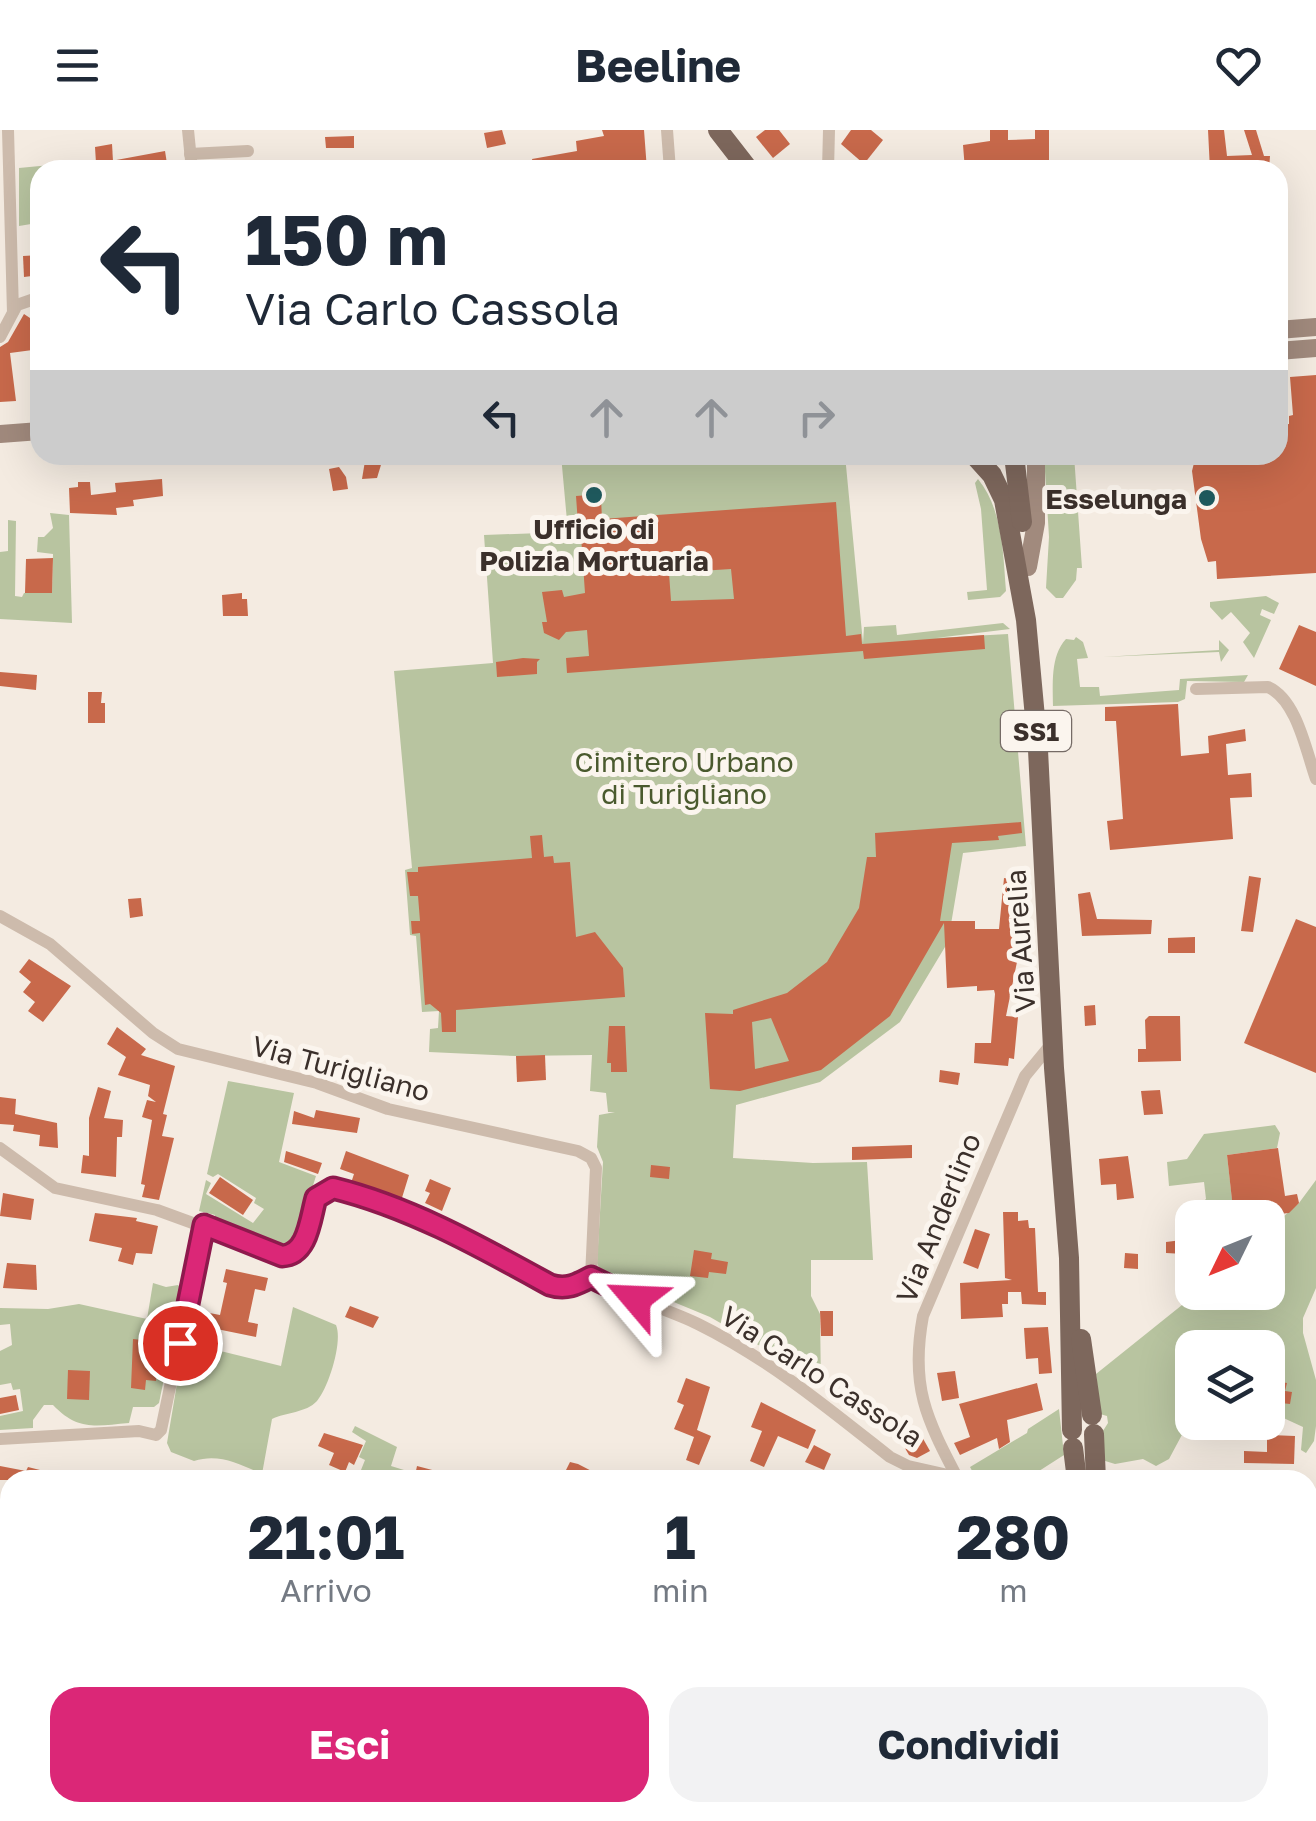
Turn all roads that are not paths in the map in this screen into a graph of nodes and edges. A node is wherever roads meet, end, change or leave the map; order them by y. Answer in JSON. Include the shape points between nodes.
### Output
{"nodes":[{"id":1,"x":8,"y":130,"type":"edge"},
{"id":2,"x":188,"y":130,"type":"edge"},
{"id":3,"x":667,"y":130,"type":"edge"},
{"id":4,"x":718,"y":130,"type":"edge"},
{"id":5,"x":829,"y":130,"type":"edge"},
{"id":6,"x":248,"y":151,"type":"dead end"},
{"id":7,"x":190,"y":154,"type":"junction"},
{"id":8,"x":191,"y":160,"type":"edge"},
{"id":9,"x":669,"y":160,"type":"edge"},
{"id":10,"x":741,"y":160,"type":"edge"},
{"id":11,"x":828,"y":160,"type":"edge"},
{"id":12,"x":6,"y":240,"type":"edge"},
{"id":13,"x":30,"y":300,"type":"edge"},
{"id":14,"x":14,"y":312,"type":"junction"},
{"id":15,"x":1316,"y":328,"type":"edge"},
{"id":16,"x":1288,"y":329,"type":"edge"},
{"id":17,"x":0,"y":336,"type":"edge"},
{"id":18,"x":1316,"y":348,"type":"edge"},
{"id":19,"x":1288,"y":349,"type":"edge"},
{"id":20,"x":30,"y":432,"type":"edge"},
{"id":21,"x":0,"y":434,"type":"edge"},
{"id":22,"x":983,"y":465,"type":"edge"},
{"id":23,"x":1015,"y":465,"type":"edge"},
{"id":24,"x":1036,"y":465,"type":"edge"},
{"id":25,"x":1028,"y":567,"type":"junction"},
{"id":26,"x":1026,"y":620,"type":"junction"},
{"id":27,"x":1196,"y":689,"type":"dead end"},
{"id":28,"x":1316,"y":780,"type":"edge"},
{"id":29,"x":0,"y":916,"type":"edge"},
{"id":30,"x":1053,"y":1042,"type":"junction"},
{"id":31,"x":0,"y":1148,"type":"edge"},
{"id":32,"x":204,"y":1225,"type":"junction"},
{"id":33,"x":591,"y":1277,"type":"junction"},
{"id":34,"x":1083,"y":1432,"type":"junction"},
{"id":35,"x":0,"y":1440,"type":"edge"},
{"id":36,"x":923,"y":1470,"type":"edge"},
{"id":37,"x":954,"y":1470,"type":"edge"},
{"id":38,"x":1077,"y":1470,"type":"edge"},
{"id":39,"x":1093,"y":1470,"type":"edge"}],
"edges":[{"from":1,"to":12,"type":"street"},
{"from":2,"to":7,"type":"street"},
{"from":3,"to":9,"type":"street"},
{"from":4,"to":10,"type":"main road"},
{"from":5,"to":11,"type":"street"},
{"from":6,"to":7,"type":"street"},
{"from":7,"to":8,"type":"street"},
{"from":12,"to":14,"type":"street"},
{"from":13,"to":14,"type":"street"},
{"from":14,"to":17,"type":"street"},
{"from":15,"to":16,"type":"main road"},
{"from":18,"to":19,"type":"main road"},
{"from":20,"to":21,"type":"main road"},
{"from":22,"to":26,"type":"main road","name":"Via Aurelia","number":"SS1","via":[[1004,500]]},
{"from":23,"to":25,"type":"main road","name":"Via Aurelia","number":"SS1"},
{"from":24,"to":25,"type":"main road","number":"SS1"},
{"from":25,"to":26,"type":"main road","name":"Via Aurelia","number":"SS1"},
{"from":26,"to":30,"type":"main road","name":"Via Aurelia","number":"SS1"},
{"from":27,"to":28,"type":"street","via":[[1278,692]]},
{"from":29,"to":33,"type":"street","name":"Via Turigliano","via":[[50,944],[178,1049],[591,1158]]},
{"from":30,"to":34,"type":"main road","name":"Via Aurelia","number":"SS1"},
{"from":30,"to":37,"type":"street","name":"Via Anderlino","via":[[1026,1076],[924,1316],[919,1390]]},
{"from":31,"to":32,"type":"street","via":[[55,1188]]},
{"from":32,"to":33,"type":"street","via":[[290,1256],[302,1247],[316,1198],[333,1188],[466,1239],[550,1285],[574,1286]]},
{"from":32,"to":35,"type":"street","via":[[161,1430]]},
{"from":33,"to":36,"type":"street","name":"Via Carlo Cassola","via":[[768,1363],[890,1457]]},
{"from":34,"to":38,"type":"main road","number":"SS1"},
{"from":34,"to":39,"type":"main road","number":"SS1"}]}
